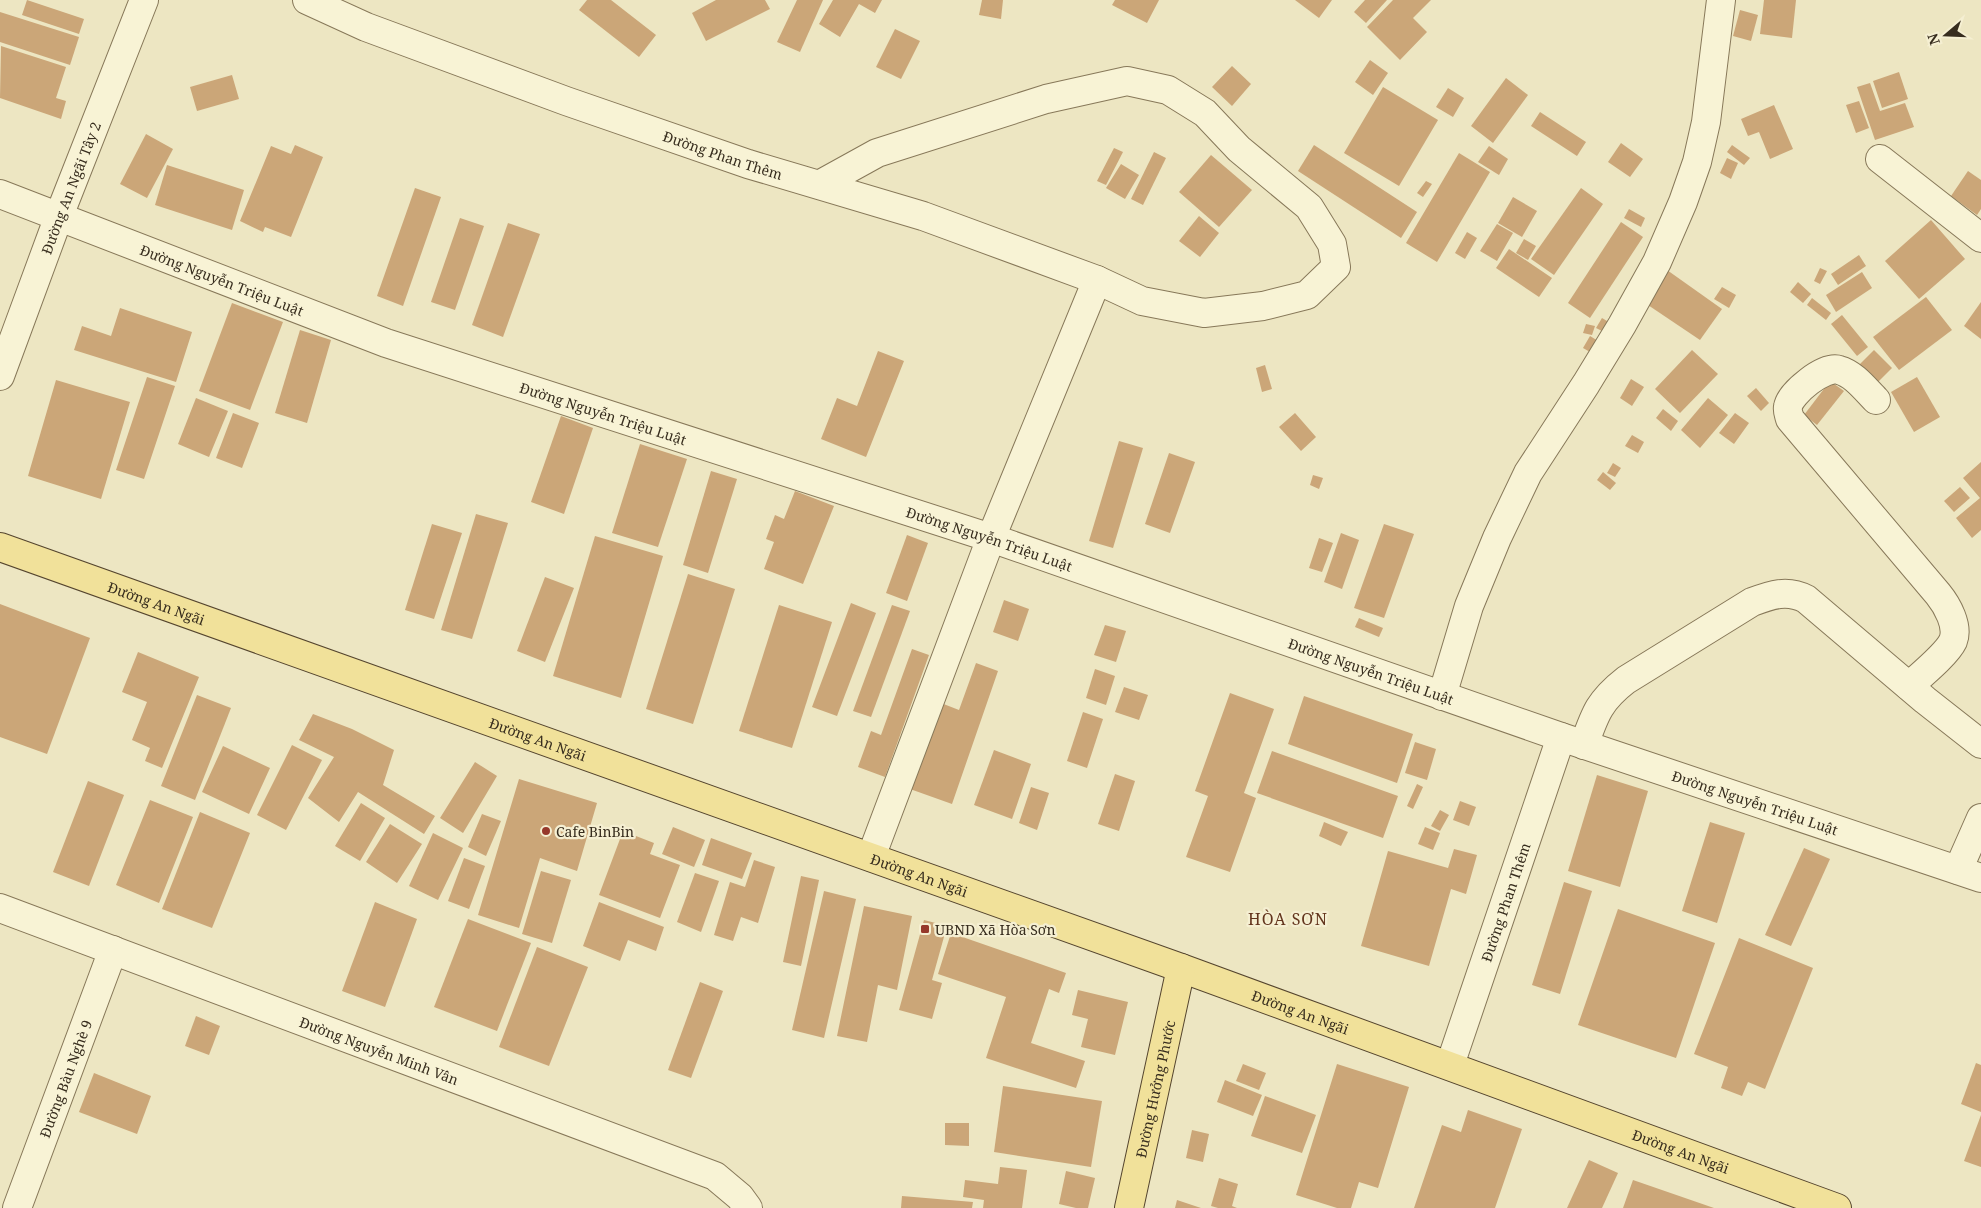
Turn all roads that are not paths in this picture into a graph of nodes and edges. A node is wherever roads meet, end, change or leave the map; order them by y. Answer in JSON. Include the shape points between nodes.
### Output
{"nodes":[{"id":1,"x":144,"y":0,"type":"edge"},
{"id":2,"x":307,"y":0,"type":"edge"},
{"id":3,"x":1721,"y":0,"type":"edge"},
{"id":4,"x":1880,"y":159,"type":"dead end"},
{"id":5,"x":819,"y":185,"type":"junction"},
{"id":6,"x":0,"y":194,"type":"edge"},
{"id":7,"x":58,"y":216,"type":"junction"},
{"id":8,"x":1981,"y":238,"type":"edge"},
{"id":9,"x":1097,"y":280,"type":"junction"},
{"id":10,"x":0,"y":376,"type":"edge"},
{"id":11,"x":1876,"y":400,"type":"dead end"},
{"id":12,"x":991,"y":538,"type":"junction"},
{"id":13,"x":0,"y":547,"type":"edge"},
{"id":14,"x":1909,"y":686,"type":"junction"},
{"id":15,"x":1442,"y":696,"type":"junction"},
{"id":16,"x":1572,"y":741,"type":"junction"},
{"id":17,"x":1981,"y":744,"type":"edge"},
{"id":18,"x":1981,"y":818,"type":"edge"},
{"id":19,"x":871,"y":857,"type":"junction"},
{"id":20,"x":1970,"y":874,"type":"edge"},
{"id":21,"x":0,"y":908,"type":"edge"},
{"id":22,"x":113,"y":950,"type":"junction"},
{"id":23,"x":1181,"y":968,"type":"junction"},
{"id":24,"x":1450,"y":1065,"type":"junction"},
{"id":25,"x":17,"y":1208,"type":"edge"},
{"id":26,"x":748,"y":1208,"type":"edge"},
{"id":27,"x":1129,"y":1208,"type":"edge"},
{"id":28,"x":1837,"y":1208,"type":"edge"}],
"edges":[{"from":1,"to":7,"type":"street","name":"Đường An Ngãi Tây 2"},
{"from":2,"to":5,"type":"street","name":"Đường Phan Thêm","via":[[366,27],[566,102]]},
{"from":3,"to":15,"type":"street","via":[[1706,122],[1683,202],[1657,262],[1622,325],[1528,473],[1470,606]]},
{"from":4,"to":8,"type":"street"},
{"from":5,"to":9,"type":"street","name":"Đường Phan Thêm","via":[[923,216]]},
{"from":5,"to":9,"type":"street","name":"Đường Phan Thêm","via":[[877,153],[1046,99],[1127,80],[1168,90],[1205,113],[1239,149],[1309,207],[1332,244],[1336,267],[1307,295],[1263,306],[1204,313],[1142,301]]},
{"from":6,"to":7,"type":"street","name":"Đường Nguyễn Triệu Luật"},
{"from":7,"to":10,"type":"street","name":"Đường An Ngãi Tây 2"},
{"from":7,"to":12,"type":"street","name":"Đường Nguyễn Triệu Luật","via":[[386,343]]},
{"from":9,"to":12,"type":"street"},
{"from":11,"to":14,"type":"street","via":[[1853,377],[1831,369],[1803,386],[1788,406],[1788,412],[1790,419],[1948,609],[1953,640],[1948,649]]},
{"from":12,"to":15,"type":"street","name":"Đường Nguyễn Triệu Luật"},
{"from":12,"to":19,"type":"street"},
{"from":13,"to":19,"type":"main road","name":"Đường An Ngãi"},
{"from":14,"to":16,"type":"street","name":"Đường Phan Thêm","via":[[1806,599],[1788,593],[1771,595],[1726,617],[1626,680],[1610,693]]},
{"from":14,"to":17,"type":"street","name":"Đường Phan Thêm"},
{"from":15,"to":16,"type":"street","name":"Đường Nguyễn Triệu Luật"},
{"from":16,"to":20,"type":"street","name":"Đường Nguyễn Triệu Luật"},
{"from":16,"to":24,"type":"street","name":"Đường Phan Thêm"},
{"from":18,"to":20,"type":"street"},
{"from":19,"to":23,"type":"main road","name":"Đường An Ngãi"},
{"from":21,"to":22,"type":"street","name":"Đường Nguyễn Minh Vân"},
{"from":22,"to":25,"type":"street","name":"Đường Bàu Nghè 9"},
{"from":22,"to":26,"type":"street","name":"Đường Nguyễn Minh Vân","via":[[715,1176]]},
{"from":23,"to":24,"type":"main road","name":"Đường An Ngãi"},
{"from":23,"to":27,"type":"main road","name":"Đường Hưởng Phước"},
{"from":24,"to":28,"type":"main road","name":"Đường An Ngãi"}]}
